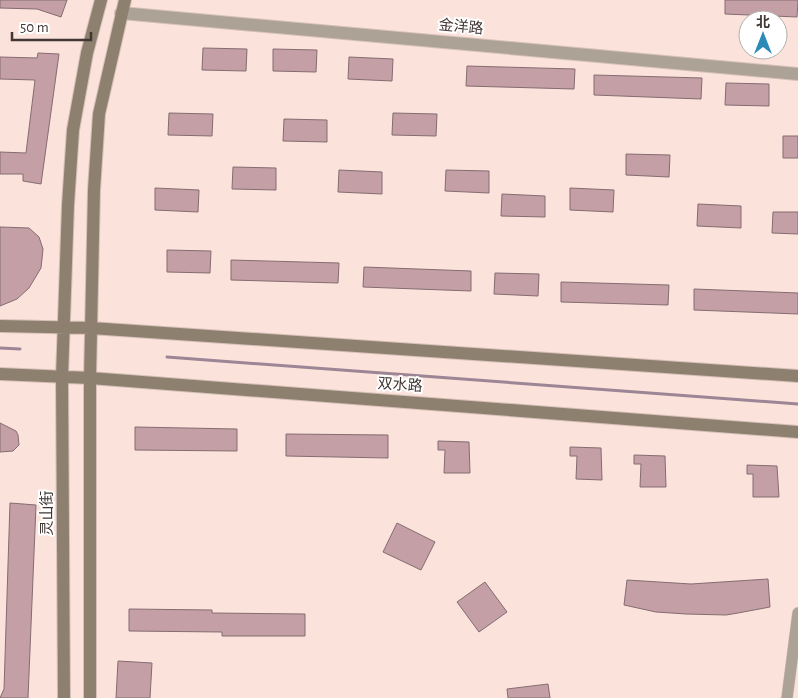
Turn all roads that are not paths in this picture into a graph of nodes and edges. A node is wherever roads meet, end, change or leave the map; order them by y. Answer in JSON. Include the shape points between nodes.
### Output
{"nodes":[{"id":1,"x":101,"y":0,"type":"edge"},
{"id":2,"x":125,"y":0,"type":"edge"},
{"id":3,"x":121,"y":13,"type":"junction"},
{"id":4,"x":798,"y":74,"type":"edge"},
{"id":5,"x":0,"y":326,"type":"edge"},
{"id":6,"x":64,"y":327,"type":"junction"},
{"id":7,"x":91,"y":328,"type":"junction"},
{"id":8,"x":0,"y":374,"type":"edge"},
{"id":9,"x":798,"y":376,"type":"edge"},
{"id":10,"x":62,"y":377,"type":"junction"},
{"id":11,"x":90,"y":378,"type":"junction"},
{"id":12,"x":798,"y":432,"type":"edge"},
{"id":13,"x":798,"y":613,"type":"edge"},
{"id":14,"x":64,"y":698,"type":"edge"},
{"id":15,"x":90,"y":698,"type":"edge"},
{"id":16,"x":787,"y":698,"type":"edge"}],
"edges":[{"from":1,"to":6,"type":"main road","name":"灵山街","via":[[87,53],[73,130]]},
{"from":2,"to":3,"type":"main road"},
{"from":3,"to":4,"type":"street","name":"金洋路"},
{"from":3,"to":7,"type":"main road","via":[[99,114]]},
{"from":5,"to":6,"type":"main road"},
{"from":6,"to":7,"type":"main road"},
{"from":6,"to":10,"type":"main road","name":"灵山街"},
{"from":7,"to":9,"type":"main road"},
{"from":7,"to":11,"type":"main road"},
{"from":8,"to":10,"type":"main road","name":"双水路"},
{"from":10,"to":11,"type":"main road","name":"双水路"},
{"from":10,"to":14,"type":"main road","name":"灵山街"},
{"from":11,"to":12,"type":"main road","name":"双水路"},
{"from":11,"to":15,"type":"main road"},
{"from":13,"to":16,"type":"street"}]}
